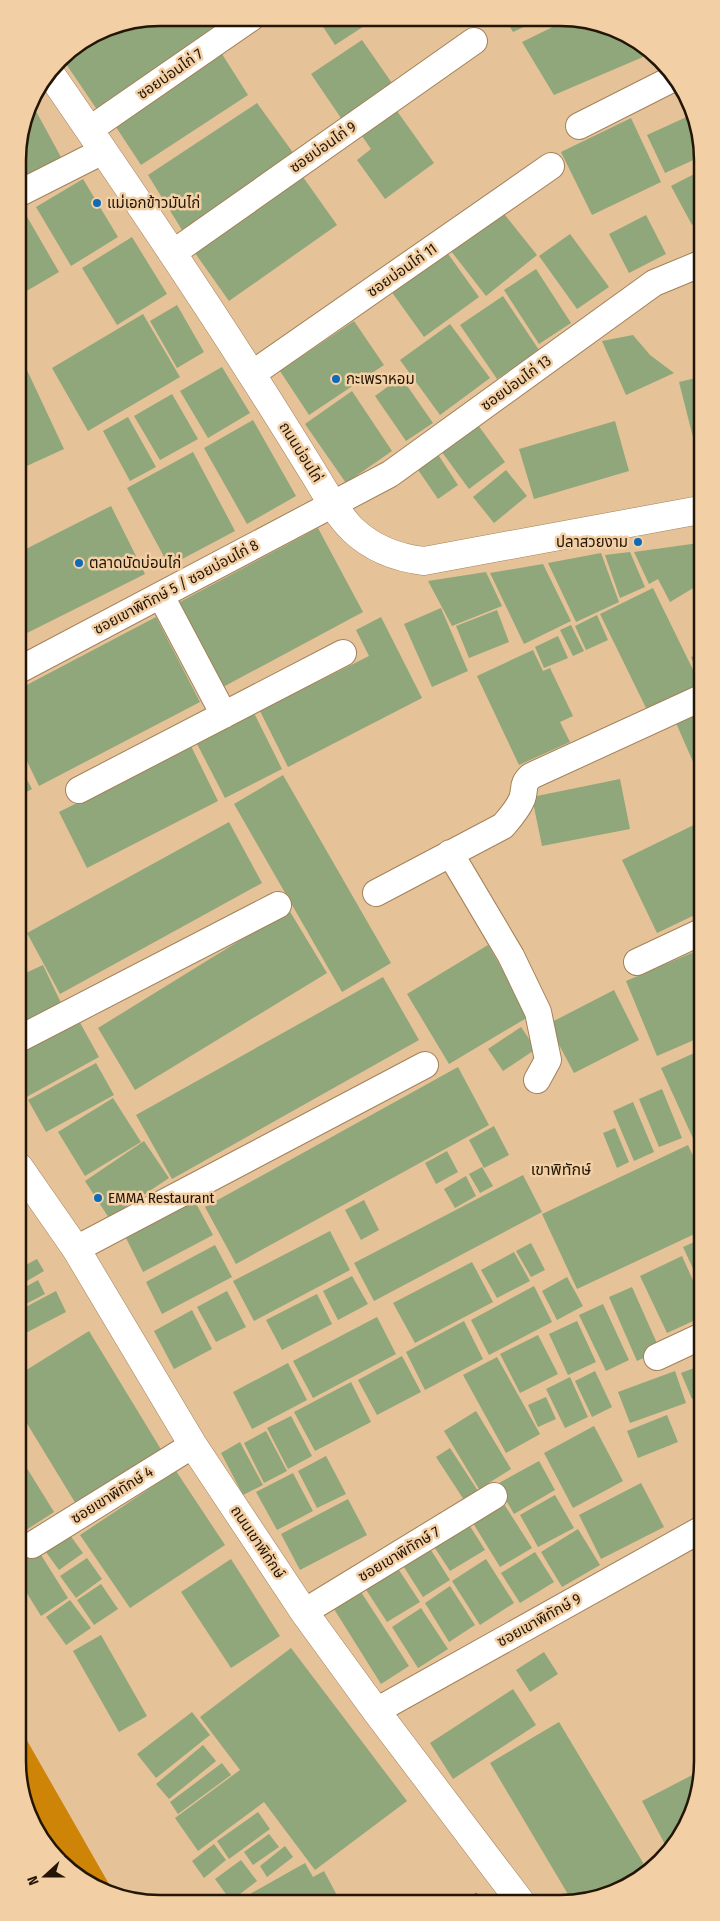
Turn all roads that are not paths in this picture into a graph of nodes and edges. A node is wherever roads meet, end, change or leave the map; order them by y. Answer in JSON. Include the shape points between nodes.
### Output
{"nodes":[{"id":1,"x":241,"y":26,"type":"edge"},
{"id":2,"x":474,"y":41,"type":"dead end"},
{"id":3,"x":54,"y":78,"type":"edge"},
{"id":4,"x":668,"y":81,"type":"edge"},
{"id":5,"x":579,"y":126,"type":"dead end"},
{"id":6,"x":96,"y":140,"type":"junction"},
{"id":7,"x":551,"y":166,"type":"dead end"},
{"id":8,"x":27,"y":188,"type":"edge"},
{"id":9,"x":173,"y":253,"type":"junction"},
{"id":10,"x":694,"y":267,"type":"edge"},
{"id":11,"x":252,"y":374,"type":"junction"},
{"id":12,"x":334,"y":505,"type":"junction"},
{"id":13,"x":694,"y":511,"type":"edge"},
{"id":14,"x":161,"y":596,"type":"junction"},
{"id":15,"x":344,"y":653,"type":"dead end"},
{"id":16,"x":27,"y":666,"type":"edge"},
{"id":17,"x":694,"y":701,"type":"edge"},
{"id":18,"x":224,"y":715,"type":"junction"},
{"id":19,"x":79,"y":790,"type":"dead end"},
{"id":20,"x":450,"y":853,"type":"junction"},
{"id":21,"x":376,"y":893,"type":"dead end"},
{"id":22,"x":278,"y":905,"type":"dead end"},
{"id":23,"x":694,"y":936,"type":"edge"},
{"id":24,"x":637,"y":962,"type":"dead end"},
{"id":25,"x":26,"y":1035,"type":"edge"},
{"id":26,"x":425,"y":1065,"type":"dead end"},
{"id":27,"x":537,"y":1080,"type":"dead end"},
{"id":28,"x":26,"y":1177,"type":"edge"},
{"id":29,"x":76,"y":1248,"type":"junction"},
{"id":30,"x":693,"y":1340,"type":"edge"},
{"id":31,"x":657,"y":1357,"type":"dead end"},
{"id":32,"x":193,"y":1445,"type":"junction"},
{"id":33,"x":494,"y":1496,"type":"dead end"},
{"id":34,"x":693,"y":1534,"type":"edge"},
{"id":35,"x":32,"y":1546,"type":"dead end"},
{"id":36,"x":304,"y":1612,"type":"junction"},
{"id":37,"x":376,"y":1711,"type":"junction"},
{"id":38,"x":515,"y":1895,"type":"edge"}],
"edges":[{"from":1,"to":6,"type":"street","name":"ซอยบ่อนไก่ 7"},
{"from":2,"to":9,"type":"street","name":"ซอยบ่อนไก่ 9"},
{"from":3,"to":6,"type":"street","name":"ถนนบ่อนไก่"},
{"from":4,"to":5,"type":"street"},
{"from":6,"to":8,"type":"street","name":"ซอยบ่อนไก่ 7"},
{"from":6,"to":9,"type":"street","name":"ถนนบ่อนไก่"},
{"from":7,"to":11,"type":"street","name":"ซอยบ่อนไก่ 11"},
{"from":9,"to":11,"type":"street","name":"ถนนบ่อนไก่"},
{"from":10,"to":12,"type":"street","name":"ซอยบ่อนไก่ 13","via":[[654,283],[390,474]]},
{"from":11,"to":12,"type":"street","name":"ถนนบ่อนไก่"},
{"from":12,"to":13,"type":"street","name":"ถนนบ่อนไก่","via":[[352,530],[384,551],[424,561]]},
{"from":12,"to":14,"type":"street","name":"ซอยเขาพิทักษ์ 5 / ซอยบ่อนไก่ 8"},
{"from":14,"to":16,"type":"street","name":"ซอยเขาพิทักษ์ 5 / ซอยบ่อนไก่ 8"},
{"from":14,"to":18,"type":"street"},
{"from":15,"to":18,"type":"street"},
{"from":17,"to":20,"type":"street","via":[[531,776],[515,812],[503,826]]},
{"from":18,"to":19,"type":"street"},
{"from":20,"to":21,"type":"street"},
{"from":20,"to":27,"type":"street","via":[[511,956],[538,1012],[548,1060]]},
{"from":22,"to":25,"type":"street"},
{"from":23,"to":24,"type":"street"},
{"from":26,"to":29,"type":"street"},
{"from":28,"to":29,"type":"street","name":"ถนนเขาพิทักษ์"},
{"from":29,"to":32,"type":"street","name":"ถนนเขาพิทักษ์"},
{"from":30,"to":31,"type":"street"},
{"from":32,"to":35,"type":"street","name":"ซอยเขาพิทักษ์ 4"},
{"from":32,"to":36,"type":"street","name":"ถนนเขาพิทักษ์"},
{"from":33,"to":36,"type":"street","name":"ซอยเขาพิทักษ์ 7"},
{"from":34,"to":37,"type":"street","name":"ซอยเขาพิทักษ์ 9"},
{"from":36,"to":37,"type":"street","name":"ถนนเขาพิทักษ์"},
{"from":37,"to":38,"type":"street","name":"ถนนเขาพิทักษ์"}]}
